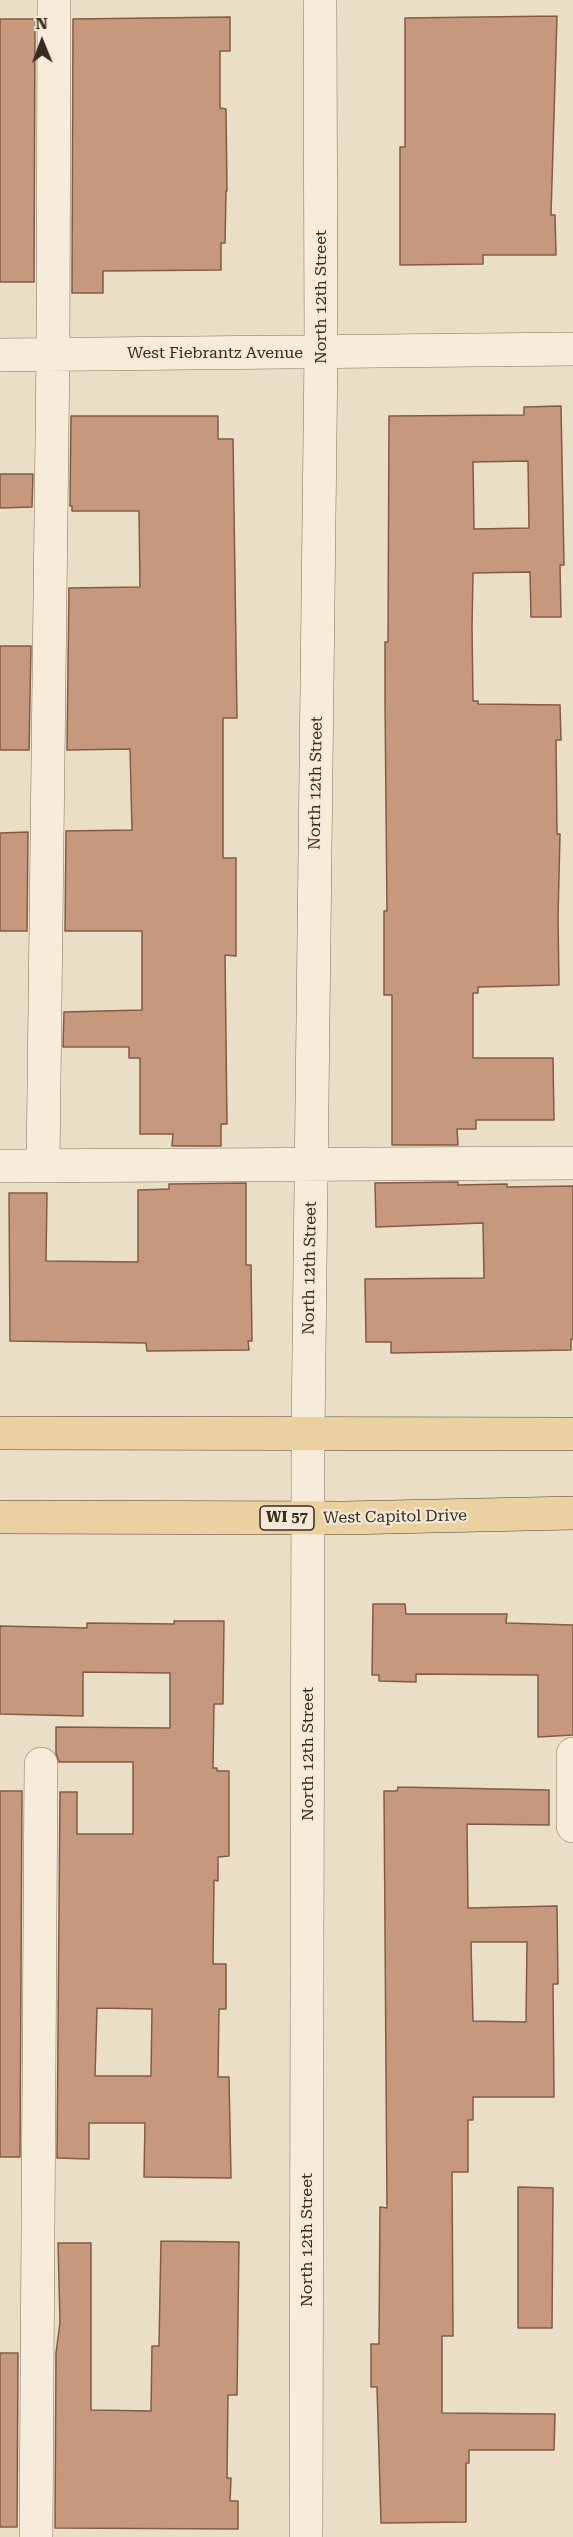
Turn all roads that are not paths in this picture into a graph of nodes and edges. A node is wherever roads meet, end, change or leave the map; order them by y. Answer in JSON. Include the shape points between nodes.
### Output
{"nodes":[{"id":1,"x":54,"y":0,"type":"edge"},
{"id":2,"x":320,"y":0,"type":"edge"},
{"id":3,"x":573,"y":349,"type":"edge"},
{"id":4,"x":321,"y":352,"type":"junction"},
{"id":5,"x":54,"y":354,"type":"junction"},
{"id":6,"x":0,"y":355,"type":"edge"},
{"id":7,"x":573,"y":1163,"type":"edge"},
{"id":8,"x":311,"y":1165,"type":"junction"},
{"id":9,"x":0,"y":1166,"type":"edge"},
{"id":10,"x":43,"y":1166,"type":"junction"},
{"id":11,"x":0,"y":1433,"type":"edge"},
{"id":12,"x":308,"y":1434,"type":"junction"},
{"id":13,"x":573,"y":1434,"type":"edge"},
{"id":14,"x":573,"y":1513,"type":"edge"},
{"id":15,"x":0,"y":1516,"type":"edge"},
{"id":16,"x":308,"y":1518,"type":"junction"},
{"id":17,"x":573,"y":1754,"type":"edge"},
{"id":18,"x":41,"y":1764,"type":"dead end"},
{"id":19,"x":573,"y":1826,"type":"edge"},
{"id":20,"x":36,"y":2537,"type":"edge"},
{"id":21,"x":306,"y":2537,"type":"edge"}],
"edges":[{"from":1,"to":5,"type":"street"},
{"from":2,"to":4,"type":"street","name":"North 12th Street"},
{"from":3,"to":4,"type":"street","name":"West Fiebrantz Avenue"},
{"from":4,"to":5,"type":"street","name":"West Fiebrantz Avenue"},
{"from":4,"to":8,"type":"street","name":"North 12th Street"},
{"from":5,"to":6,"type":"street","name":"West Fiebrantz Avenue"},
{"from":5,"to":10,"type":"street"},
{"from":7,"to":8,"type":"street"},
{"from":8,"to":10,"type":"street"},
{"from":8,"to":12,"type":"street","name":"North 12th Street"},
{"from":9,"to":10,"type":"street"},
{"from":11,"to":12,"type":"main road"},
{"from":12,"to":13,"type":"main road"},
{"from":12,"to":16,"type":"street","name":"North 12th Street"},
{"from":14,"to":16,"type":"main road","name":"West Capitol Drive","number":"WI 57"},
{"from":15,"to":16,"type":"main road","name":"West Capitol Drive","number":"WI 57"},
{"from":16,"to":21,"type":"street","name":"North 12th Street"},
{"from":17,"to":19,"type":"street"},
{"from":18,"to":20,"type":"street"}]}
